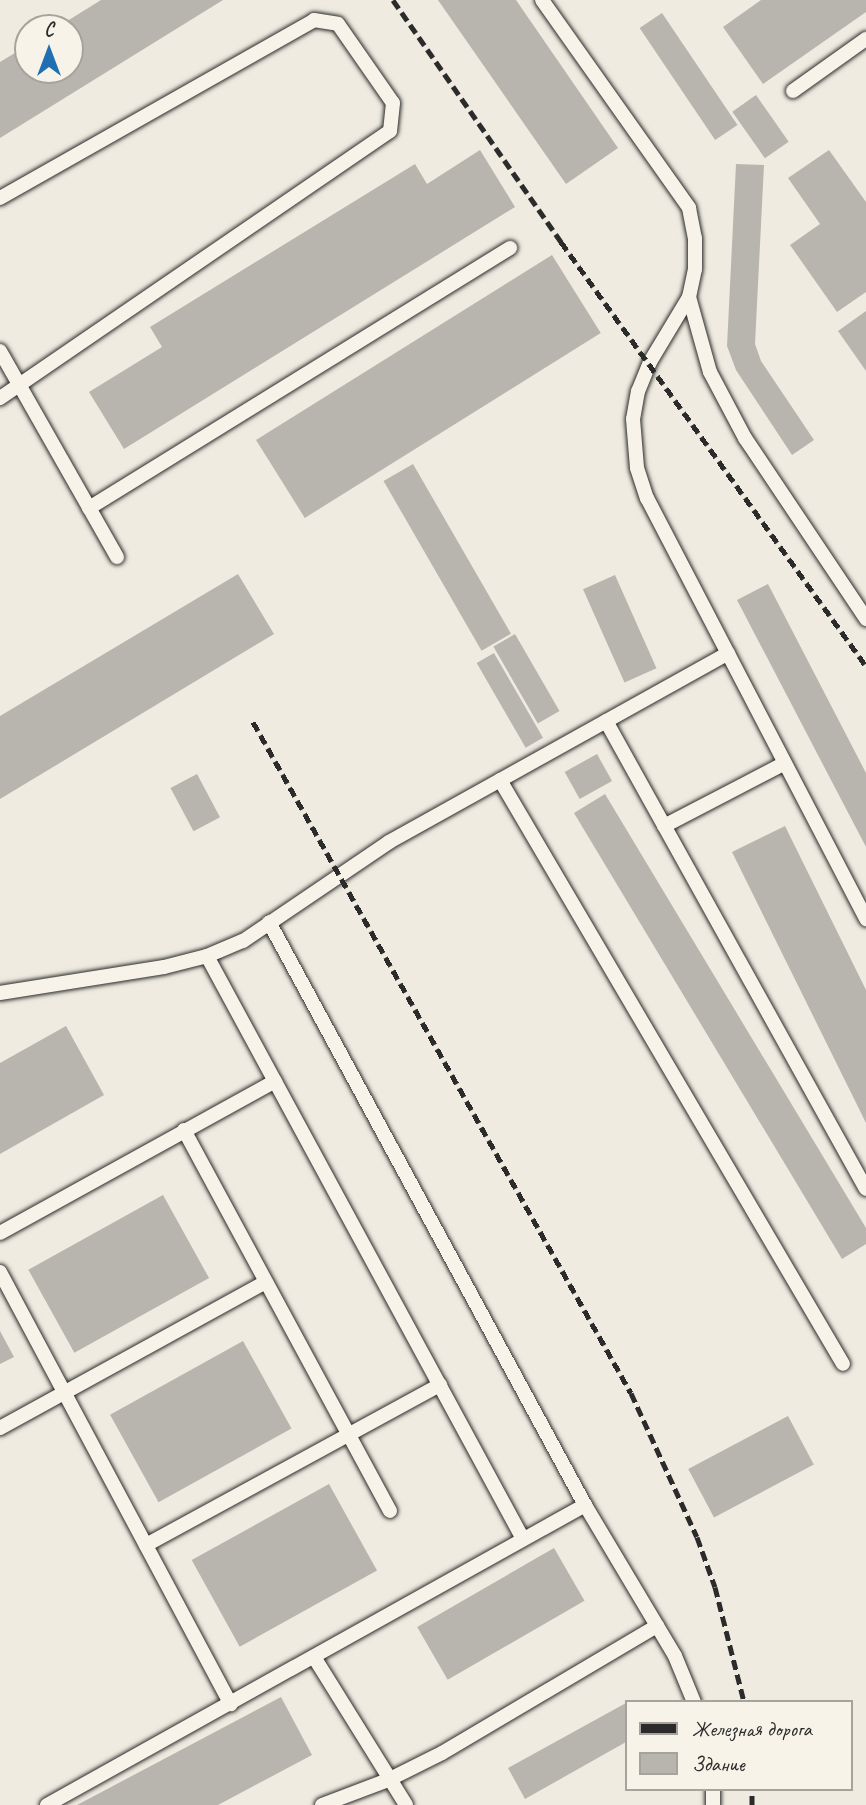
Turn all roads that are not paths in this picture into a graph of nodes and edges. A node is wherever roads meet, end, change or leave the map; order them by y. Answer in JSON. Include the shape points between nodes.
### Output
{"nodes":[{"id":1,"x":542,"y":0,"type":"edge"},
{"id":2,"x":866,"y":39,"type":"edge"},
{"id":3,"x":793,"y":90,"type":"dead end"},
{"id":4,"x":0,"y":198,"type":"edge"},
{"id":5,"x":510,"y":248,"type":"dead end"},
{"id":6,"x":689,"y":297,"type":"junction"},
{"id":7,"x":0,"y":351,"type":"edge"},
{"id":8,"x":19,"y":386,"type":"junction"},
{"id":9,"x":0,"y":398,"type":"edge"},
{"id":10,"x":89,"y":508,"type":"junction"},
{"id":11,"x":117,"y":557,"type":"dead end"},
{"id":12,"x":866,"y":619,"type":"edge"},
{"id":13,"x":728,"y":653,"type":"junction"},
{"id":14,"x":606,"y":721,"type":"junction"},
{"id":15,"x":785,"y":763,"type":"junction"},
{"id":16,"x":500,"y":780,"type":"junction"},
{"id":17,"x":664,"y":826,"type":"junction"},
{"id":18,"x":866,"y":919,"type":"edge"},
{"id":19,"x":269,"y":922,"type":"junction"},
{"id":20,"x":207,"y":956,"type":"junction"},
{"id":21,"x":0,"y":993,"type":"edge"},
{"id":22,"x":275,"y":1081,"type":"junction"},
{"id":23,"x":184,"y":1130,"type":"junction"},
{"id":24,"x":866,"y":1189,"type":"edge"},
{"id":25,"x":0,"y":1233,"type":"edge"},
{"id":26,"x":0,"y":1272,"type":"edge"},
{"id":27,"x":266,"y":1282,"type":"junction"},
{"id":28,"x":843,"y":1364,"type":"dead end"},
{"id":29,"x":440,"y":1385,"type":"junction"},
{"id":30,"x":65,"y":1392,"type":"junction"},
{"id":31,"x":0,"y":1427,"type":"edge"},
{"id":32,"x":349,"y":1434,"type":"junction"},
{"id":33,"x":585,"y":1505,"type":"junction"},
{"id":34,"x":390,"y":1511,"type":"dead end"},
{"id":35,"x":523,"y":1539,"type":"junction"},
{"id":36,"x":146,"y":1545,"type":"junction"},
{"id":37,"x":657,"y":1626,"type":"junction"},
{"id":38,"x":314,"y":1657,"type":"junction"},
{"id":39,"x":693,"y":1700,"type":"edge"},
{"id":40,"x":231,"y":1704,"type":"junction"},
{"id":41,"x":388,"y":1780,"type":"junction"},
{"id":42,"x":47,"y":1805,"type":"edge"},
{"id":43,"x":322,"y":1805,"type":"edge"},
{"id":44,"x":405,"y":1805,"type":"edge"}],
"edges":[{"from":1,"to":6,"type":"lane","via":[[689,208],[695,239]]},
{"from":2,"to":3,"type":"lane"},
{"from":4,"to":8,"type":"lane","via":[[314,20],[338,24],[393,103],[390,131]]},
{"from":5,"to":10,"type":"lane"},
{"from":6,"to":12,"type":"lane","via":[[710,372],[726,405]]},
{"from":6,"to":13,"type":"lane","via":[[638,391],[633,442],[647,498]]},
{"from":7,"to":8,"type":"lane"},
{"from":8,"to":9,"type":"lane"},
{"from":8,"to":10,"type":"lane"},
{"from":10,"to":11,"type":"lane"},
{"from":13,"to":14,"type":"lane"},
{"from":13,"to":15,"type":"lane"},
{"from":14,"to":16,"type":"lane"},
{"from":14,"to":17,"type":"lane"},
{"from":15,"to":17,"type":"lane"},
{"from":15,"to":18,"type":"lane"},
{"from":16,"to":19,"type":"lane","via":[[389,842]]},
{"from":16,"to":28,"type":"lane"},
{"from":17,"to":24,"type":"lane"},
{"from":19,"to":20,"type":"lane","via":[[243,941]]},
{"from":19,"to":33,"type":"lane"},
{"from":20,"to":21,"type":"lane"},
{"from":20,"to":22,"type":"lane"},
{"from":22,"to":23,"type":"lane"},
{"from":22,"to":29,"type":"lane"},
{"from":23,"to":25,"type":"lane"},
{"from":23,"to":27,"type":"lane"},
{"from":26,"to":30,"type":"lane"},
{"from":27,"to":30,"type":"lane"},
{"from":27,"to":32,"type":"lane"},
{"from":29,"to":32,"type":"lane"},
{"from":29,"to":35,"type":"lane"},
{"from":30,"to":31,"type":"lane"},
{"from":30,"to":36,"type":"lane"},
{"from":32,"to":34,"type":"lane"},
{"from":32,"to":36,"type":"lane"},
{"from":33,"to":35,"type":"lane"},
{"from":33,"to":37,"type":"lane"},
{"from":35,"to":38,"type":"lane"},
{"from":36,"to":40,"type":"lane"},
{"from":37,"to":39,"type":"lane"},
{"from":37,"to":41,"type":"lane"},
{"from":38,"to":40,"type":"lane"},
{"from":38,"to":41,"type":"lane"},
{"from":40,"to":42,"type":"lane"},
{"from":41,"to":43,"type":"lane"},
{"from":41,"to":44,"type":"lane"}]}
